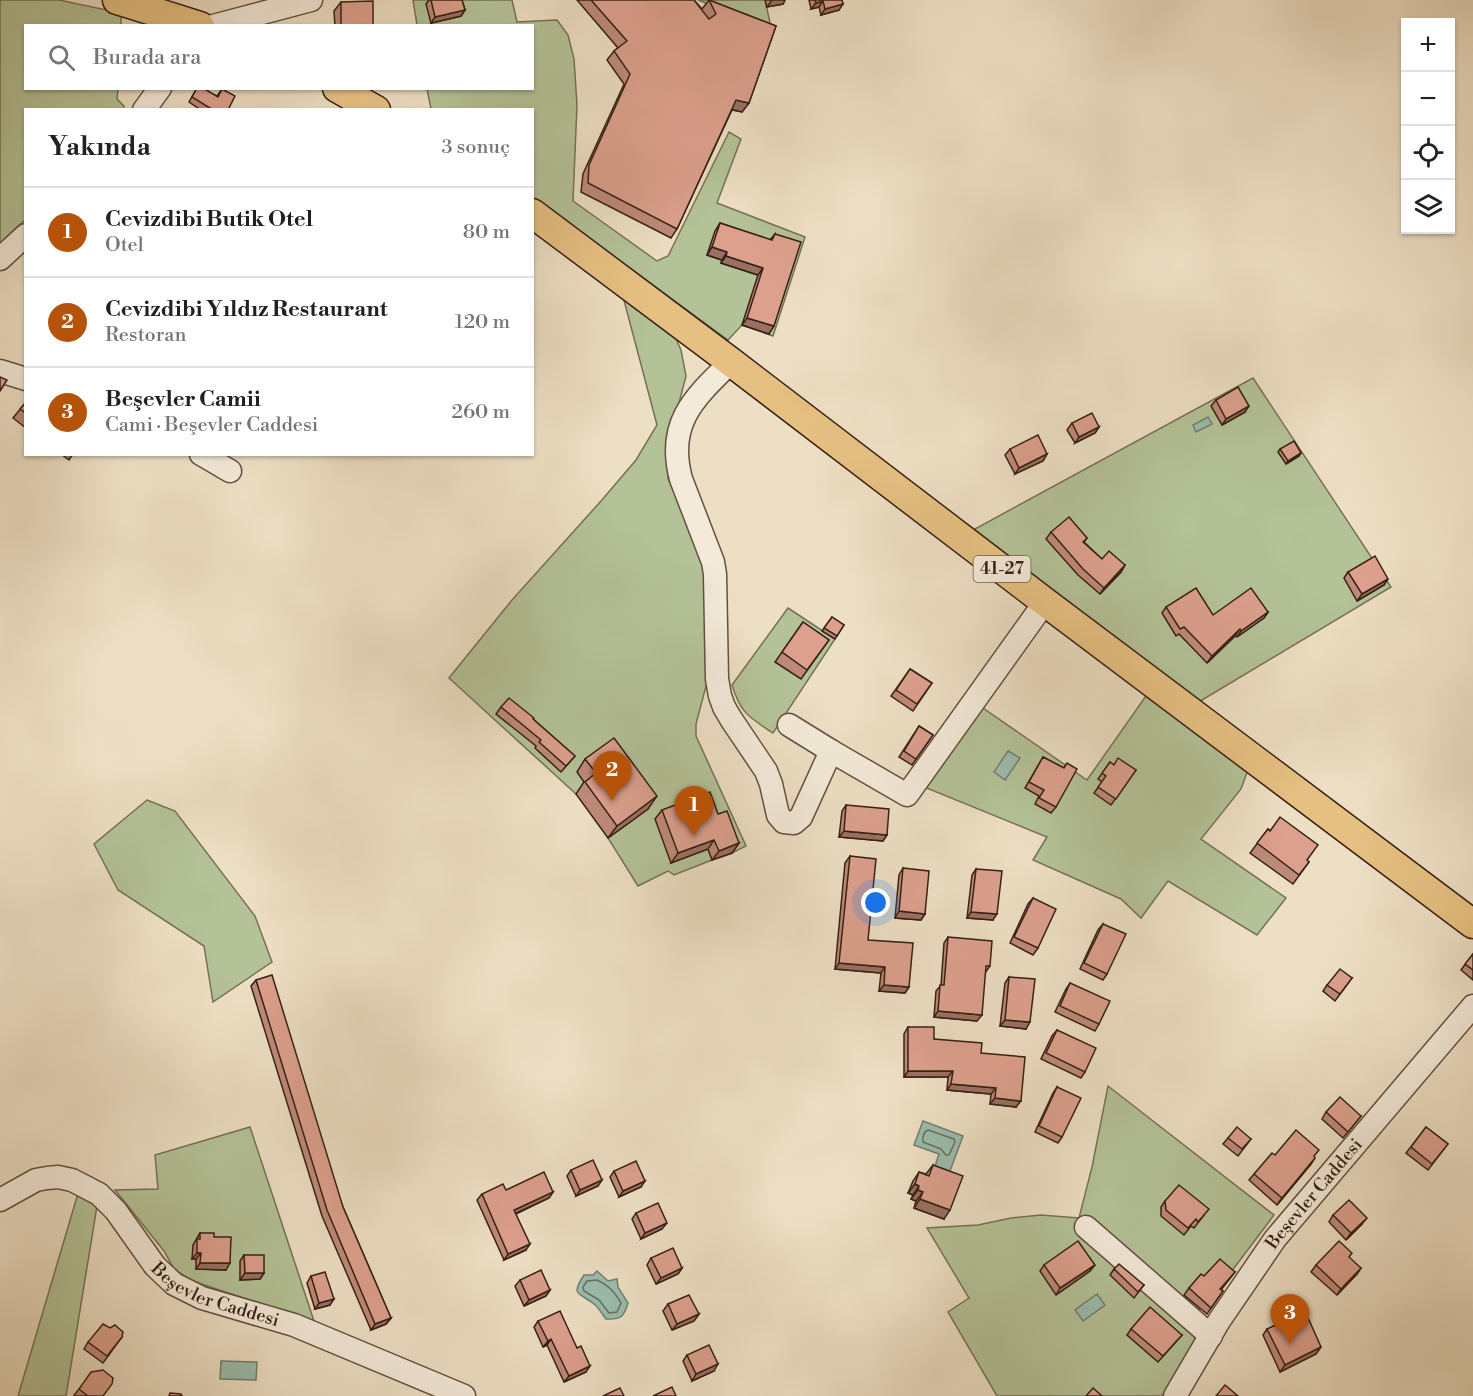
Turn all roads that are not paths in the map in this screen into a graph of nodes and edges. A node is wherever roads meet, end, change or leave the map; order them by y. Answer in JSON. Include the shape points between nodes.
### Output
{"nodes":[{"id":1,"x":117,"y":0,"type":"edge"},
{"id":2,"x":310,"y":0,"type":"edge"},
{"id":3,"x":194,"y":24,"type":"edge"},
{"id":4,"x":220,"y":24,"type":"edge"},
{"id":5,"x":159,"y":90,"type":"edge"},
{"id":6,"x":341,"y":90,"type":"edge"},
{"id":7,"x":145,"y":108,"type":"edge"},
{"id":8,"x":373,"y":108,"type":"edge"},
{"id":9,"x":534,"y":214,"type":"edge"},
{"id":10,"x":24,"y":237,"type":"edge"},
{"id":11,"x":0,"y":259,"type":"edge"},
{"id":12,"x":731,"y":362,"type":"junction"},
{"id":13,"x":0,"y":371,"type":"edge"},
{"id":14,"x":24,"y":379,"type":"edge"},
{"id":15,"x":204,"y":456,"type":"edge"},
{"id":16,"x":230,"y":471,"type":"dead end"},
{"id":17,"x":1045,"y":602,"type":"junction"},
{"id":18,"x":789,"y":725,"type":"dead end"},
{"id":19,"x":831,"y":751,"type":"junction"},
{"id":20,"x":1473,"y":924,"type":"edge"},
{"id":21,"x":1473,"y":1006,"type":"edge"},
{"id":22,"x":0,"y":1200,"type":"edge"},
{"id":23,"x":1086,"y":1227,"type":"dead end"},
{"id":24,"x":1211,"y":1336,"type":"junction"},
{"id":25,"x":464,"y":1396,"type":"edge"},
{"id":26,"x":1175,"y":1396,"type":"edge"}],
"edges":[{"from":1,"to":3,"type":"main road"},
{"from":2,"to":4,"type":"street"},
{"from":5,"to":7,"type":"street"},
{"from":6,"to":8,"type":"main road"},
{"from":9,"to":12,"type":"main road","number":"41-27"},
{"from":10,"to":11,"type":"street"},
{"from":12,"to":17,"type":"main road","number":"41-27"},
{"from":12,"to":19,"type":"street","via":[[690,405],[680,427],[676,452],[681,479],[714,562],[720,696],[766,771],[778,815],[784,822],[794,823],[801,817]]},
{"from":13,"to":14,"type":"street"},
{"from":15,"to":16,"type":"street"},
{"from":17,"to":19,"type":"street","via":[[907,795]]},
{"from":17,"to":20,"type":"main road","number":"41-27"},
{"from":18,"to":19,"type":"street"},
{"from":21,"to":24,"type":"street","name":"Beşevler Caddesi","via":[[1275,1239]]},
{"from":22,"to":25,"type":"street","name":"Beşevler Caddesi","via":[[36,1180],[72,1180],[99,1194],[116,1211],[155,1266],[174,1284],[202,1298],[294,1325]]},
{"from":23,"to":24,"type":"street"},
{"from":24,"to":26,"type":"street","name":"Beşevler Caddesi"}]}
